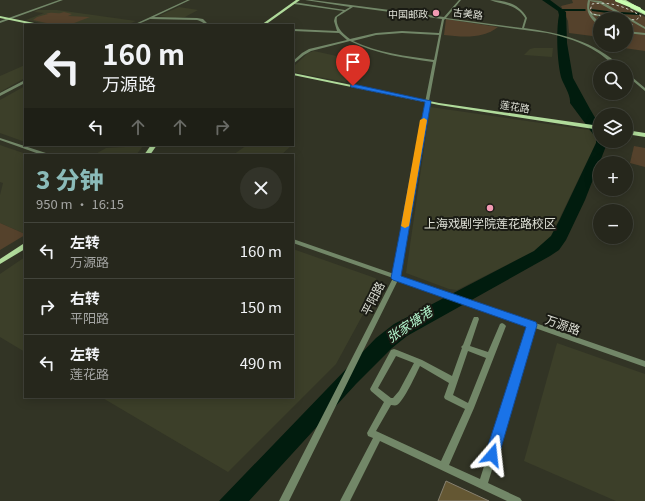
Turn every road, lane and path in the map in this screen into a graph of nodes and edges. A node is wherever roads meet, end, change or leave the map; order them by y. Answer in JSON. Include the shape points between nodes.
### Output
{"nodes":[{"id":1,"x":62,"y":0,"type":"edge"},
{"id":2,"x":189,"y":0,"type":"edge"},
{"id":3,"x":298,"y":0,"type":"edge"},
{"id":4,"x":306,"y":0,"type":"edge"},
{"id":5,"x":460,"y":0,"type":"edge"},
{"id":6,"x":492,"y":0,"type":"edge"},
{"id":7,"x":589,"y":0,"type":"edge"},
{"id":8,"x":623,"y":0,"type":"edge"},
{"id":9,"x":632,"y":0,"type":"edge"},
{"id":10,"x":294,"y":3,"type":"junction"},
{"id":11,"x":636,"y":4,"type":"junction"},
{"id":12,"x":353,"y":6,"type":"junction"},
{"id":13,"x":346,"y":10,"type":"junction"},
{"id":14,"x":644,"y":11,"type":"edge"},
{"id":15,"x":618,"y":12,"type":"edge"},
{"id":16,"x":589,"y":14,"type":"junction"},
{"id":17,"x":593,"y":15,"type":"edge"},
{"id":18,"x":0,"y":18,"type":"edge"},
{"id":19,"x":150,"y":18,"type":"junction"},
{"id":20,"x":444,"y":18,"type":"junction"},
{"id":21,"x":593,"y":18,"type":"edge"},
{"id":22,"x":8,"y":19,"type":"junction"},
{"id":23,"x":633,"y":21,"type":"edge"},
{"id":24,"x":0,"y":22,"type":"edge"},
{"id":25,"x":34,"y":24,"type":"edge"},
{"id":26,"x":136,"y":24,"type":"edge"},
{"id":27,"x":207,"y":24,"type":"edge"},
{"id":28,"x":264,"y":24,"type":"edge"},
{"id":29,"x":523,"y":28,"type":"junction"},
{"id":30,"x":645,"y":28,"type":"edge"},
{"id":31,"x":294,"y":30,"type":"edge"},
{"id":32,"x":340,"y":32,"type":"junction"},
{"id":33,"x":633,"y":33,"type":"edge"},
{"id":34,"x":440,"y":34,"type":"junction"},
{"id":35,"x":645,"y":34,"type":"edge"},
{"id":36,"x":349,"y":40,"type":"junction"},
{"id":37,"x":611,"y":60,"type":"edge"},
{"id":38,"x":435,"y":61,"type":"junction"},
{"id":39,"x":294,"y":62,"type":"edge"},
{"id":40,"x":294,"y":74,"type":"edge"},
{"id":41,"x":633,"y":79,"type":"edge"},
{"id":42,"x":24,"y":83,"type":"edge"},
{"id":43,"x":645,"y":90,"type":"edge"},
{"id":44,"x":0,"y":95,"type":"edge"},
{"id":45,"x":428,"y":101,"type":"junction"},
{"id":46,"x":593,"y":125,"type":"edge"},
{"id":47,"x":633,"y":129,"type":"edge"},
{"id":48,"x":645,"y":131,"type":"edge"},
{"id":49,"x":633,"y":133,"type":"edge"},
{"id":50,"x":645,"y":135,"type":"edge"},
{"id":51,"x":0,"y":139,"type":"edge"},
{"id":52,"x":44,"y":154,"type":"edge"},
{"id":53,"x":294,"y":241,"type":"edge"},
{"id":54,"x":24,"y":247,"type":"edge"},
{"id":55,"x":0,"y":262,"type":"edge"},
{"id":56,"x":396,"y":278,"type":"junction"},
{"id":57,"x":476,"y":319,"type":"dead end"},
{"id":58,"x":532,"y":325,"type":"junction"},
{"id":59,"x":502,"y":326,"type":"dead end"},
{"id":60,"x":465,"y":347,"type":"junction"},
{"id":61,"x":490,"y":356,"type":"junction"},
{"id":62,"x":419,"y":362,"type":"junction"},
{"id":63,"x":645,"y":364,"type":"edge"},
{"id":64,"x":453,"y":381,"type":"junction"},
{"id":65,"x":389,"y":401,"type":"junction"},
{"id":66,"x":470,"y":408,"type":"junction"},
{"id":67,"x":378,"y":436,"type":"junction"},
{"id":68,"x":443,"y":467,"type":"junction"},
{"id":69,"x":483,"y":485,"type":"junction"},
{"id":70,"x":284,"y":501,"type":"edge"},
{"id":71,"x":345,"y":501,"type":"edge"},
{"id":72,"x":517,"y":501,"type":"edge"}],
"edges":[{"from":1,"to":22,"type":"street"},
{"from":2,"to":19,"type":"street"},
{"from":3,"to":10,"type":"main road"},
{"from":4,"to":12,"type":"street","name":"古美路"},
{"from":5,"to":20,"type":"street","name":"平阳路"},
{"from":6,"to":29,"type":"street","via":[[509,4],[522,11],[526,18]]},
{"from":7,"to":15,"type":"street","via":[[600,2]]},
{"from":7,"to":16,"type":"street"},
{"from":8,"to":11,"type":"highway"},
{"from":8,"to":14,"type":"highway","bridge":true},
{"from":8,"to":14,"type":"main road"},
{"from":8,"to":14,"type":"main road"},
{"from":9,"to":11,"type":"highway"},
{"from":10,"to":13,"type":"street"},
{"from":10,"to":28,"type":"main road"},
{"from":11,"to":14,"type":"highway","bridge":true},
{"from":12,"to":13,"type":"street"},
{"from":12,"to":20,"type":"street","name":"古美路"},
{"from":13,"to":32,"type":"street","via":[[336,17]]},
{"from":16,"to":17,"type":"street"},
{"from":16,"to":21,"type":"street"},
{"from":18,"to":22,"type":"main road"},
{"from":19,"to":26,"type":"street"},
{"from":19,"to":27,"type":"street","via":[[197,19]]},
{"from":20,"to":29,"type":"street","name":"古美路"},
{"from":20,"to":34,"type":"street","name":"平阳路"},
{"from":22,"to":24,"type":"street"},
{"from":22,"to":25,"type":"main road"},
{"from":23,"to":30,"type":"street"},
{"from":29,"to":37,"type":"street","name":"古美路","via":[[570,38],[599,50]]},
{"from":31,"to":32,"type":"street"},
{"from":32,"to":36,"type":"street"},
{"from":33,"to":35,"type":"street"},
{"from":34,"to":36,"type":"street","via":[[392,32]]},
{"from":34,"to":38,"type":"street","name":"平阳路"},
{"from":36,"to":38,"type":"street","via":[[386,53]]},
{"from":36,"to":39,"type":"street","via":[[307,52]]},
{"from":38,"to":45,"type":"street","name":"平阳路"},
{"from":40,"to":45,"type":"main road","name":"莲花路"},
{"from":41,"to":43,"type":"street"},
{"from":42,"to":44,"type":"street"},
{"from":45,"to":46,"type":"main road","name":"莲花路"},
{"from":45,"to":56,"type":"street","name":"平阳路"},
{"from":47,"to":48,"type":"main road"},
{"from":49,"to":50,"type":"main road"},
{"from":51,"to":52,"type":"street"},
{"from":53,"to":56,"type":"street","name":"万源路"},
{"from":54,"to":55,"type":"main road"},
{"from":56,"to":58,"type":"street","name":"万源路"},
{"from":56,"to":70,"type":"street","name":"平阳路"},
{"from":57,"to":60,"type":"street"},
{"from":58,"to":63,"type":"street","name":"万源路"},
{"from":58,"to":69,"type":"street"},
{"from":59,"to":61,"type":"street"},
{"from":60,"to":61,"type":"street"},
{"from":60,"to":64,"type":"street"},
{"from":61,"to":66,"type":"street"},
{"from":62,"to":64,"type":"street"},
{"from":62,"to":65,"type":"street","via":[[402,393],[395,402]]},
{"from":62,"to":65,"type":"street","via":[[394,352],[374,389]]},
{"from":64,"to":66,"type":"street","via":[[448,397]]},
{"from":65,"to":67,"type":"street","via":[[371,433]]},
{"from":66,"to":68,"type":"street"},
{"from":67,"to":68,"type":"street"},
{"from":67,"to":71,"type":"street"},
{"from":68,"to":69,"type":"street"},
{"from":69,"to":72,"type":"street"}]}
